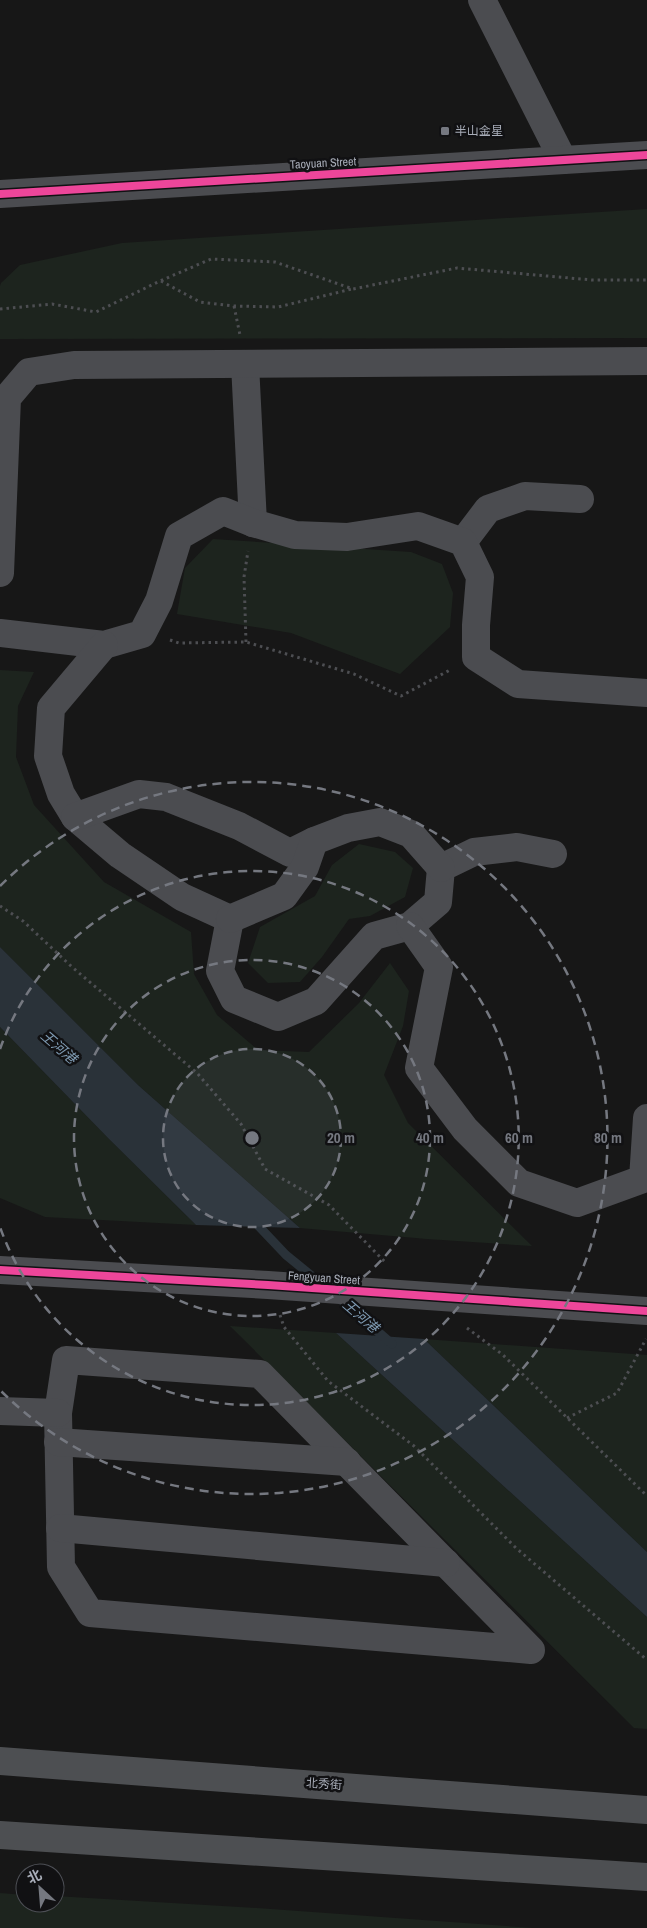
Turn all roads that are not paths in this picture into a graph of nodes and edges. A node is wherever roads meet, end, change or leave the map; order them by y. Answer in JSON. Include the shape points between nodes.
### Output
{"nodes":[{"id":1,"x":482,"y":0,"type":"edge"},
{"id":2,"x":647,"y":155,"type":"edge"},
{"id":3,"x":564,"y":160,"type":"junction"},
{"id":4,"x":0,"y":194,"type":"edge"},
{"id":5,"x":647,"y":361,"type":"edge"},
{"id":6,"x":245,"y":364,"type":"junction"},
{"id":7,"x":580,"y":499,"type":"dead end"},
{"id":8,"x":253,"y":523,"type":"junction"},
{"id":9,"x":463,"y":542,"type":"junction"},
{"id":10,"x":0,"y":573,"type":"edge"},
{"id":11,"x":0,"y":633,"type":"edge"},
{"id":12,"x":104,"y":645,"type":"junction"},
{"id":13,"x":647,"y":692,"type":"edge"},
{"id":14,"x":75,"y":818,"type":"junction"},
{"id":15,"x":314,"y":841,"type":"junction"},
{"id":16,"x":553,"y":854,"type":"dead end"},
{"id":17,"x":441,"y":868,"type":"junction"},
{"id":18,"x":230,"y":919,"type":"junction"},
{"id":19,"x":410,"y":926,"type":"junction"},
{"id":20,"x":647,"y":1118,"type":"edge"},
{"id":21,"x":0,"y":1270,"type":"edge"},
{"id":22,"x":647,"y":1311,"type":"edge"},
{"id":23,"x":0,"y":1410,"type":"edge"},
{"id":24,"x":58,"y":1413,"type":"junction"},
{"id":25,"x":58,"y":1442,"type":"junction"},
{"id":26,"x":347,"y":1462,"type":"junction"},
{"id":27,"x":60,"y":1528,"type":"junction"},
{"id":28,"x":446,"y":1563,"type":"junction"},
{"id":29,"x":0,"y":1761,"type":"edge"},
{"id":30,"x":647,"y":1810,"type":"edge"},
{"id":31,"x":0,"y":1835,"type":"edge"},
{"id":32,"x":647,"y":1877,"type":"edge"}],
"edges":[{"from":1,"to":3,"type":"street"},
{"from":2,"to":3,"type":"street","name":"Taoyuan Street"},
{"from":3,"to":4,"type":"street","name":"Taoyuan Street"},
{"from":5,"to":6,"type":"street"},
{"from":6,"to":8,"type":"street"},
{"from":6,"to":10,"type":"street","via":[[74,365],[29,372],[7,398]]},
{"from":7,"to":9,"type":"street","via":[[525,496],[488,509]]},
{"from":8,"to":9,"type":"street","via":[[295,535],[347,537],[418,526]]},
{"from":8,"to":12,"type":"street","via":[[223,511],[179,536],[159,601],[142,634]]},
{"from":9,"to":13,"type":"street","via":[[480,577],[476,657],[518,684]]},
{"from":11,"to":12,"type":"street"},
{"from":12,"to":14,"type":"street","via":[[51,708],[48,756],[61,794]]},
{"from":14,"to":15,"type":"street","via":[[139,794],[166,797],[239,826],[290,853]]},
{"from":14,"to":18,"type":"street","via":[[120,855],[182,898]]},
{"from":15,"to":17,"type":"street","via":[[348,828],[380,822],[411,834]]},
{"from":15,"to":18,"type":"street","via":[[305,867],[284,896]]},
{"from":16,"to":17,"type":"street","via":[[517,847],[474,852]]},
{"from":17,"to":19,"type":"street","via":[[438,902]]},
{"from":18,"to":19,"type":"street","via":[[220,970],[227,985],[234,999],[278,1017],[316,1001],[374,936]]},
{"from":19,"to":20,"type":"street","via":[[439,967],[419,1068],[465,1128],[519,1183],[577,1203],[644,1179]]},
{"from":21,"to":22,"type":"street","name":"Fengyuan Street"},
{"from":23,"to":24,"type":"street"},
{"from":24,"to":25,"type":"street"},
{"from":24,"to":26,"type":"street","via":[[66,1360],[260,1374]]},
{"from":25,"to":26,"type":"street"},
{"from":25,"to":27,"type":"street"},
{"from":26,"to":28,"type":"street"},
{"from":27,"to":28,"type":"street"},
{"from":27,"to":28,"type":"street","via":[[61,1567],[90,1613],[531,1650]]},
{"from":29,"to":30,"type":"main road","name":"北秀街"},
{"from":31,"to":32,"type":"main road"}]}
